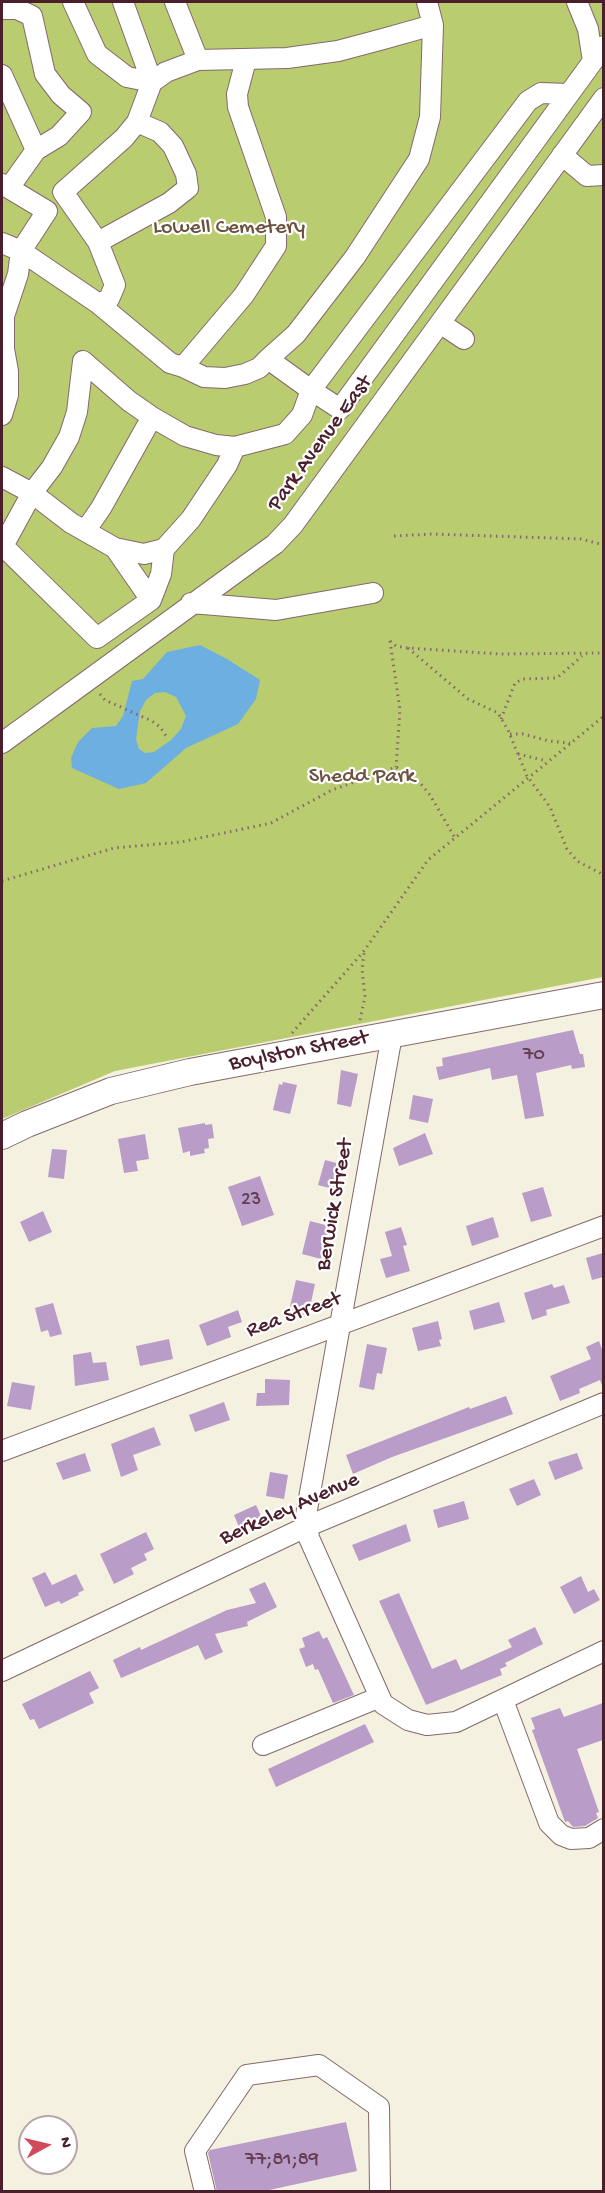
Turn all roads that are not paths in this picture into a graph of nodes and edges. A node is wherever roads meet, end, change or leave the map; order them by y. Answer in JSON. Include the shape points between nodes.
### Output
{"nodes":[{"id":1,"x":73,"y":2,"type":"edge"},
{"id":2,"x":123,"y":2,"type":"edge"},
{"id":3,"x":175,"y":2,"type":"edge"},
{"id":4,"x":428,"y":2,"type":"edge"},
{"id":5,"x":577,"y":2,"type":"edge"},
{"id":6,"x":2,"y":9,"type":"edge"},
{"id":7,"x":433,"y":25,"type":"junction"},
{"id":8,"x":598,"y":53,"type":"edge"},
{"id":9,"x":198,"y":60,"type":"junction"},
{"id":10,"x":246,"y":60,"type":"junction"},
{"id":11,"x":2,"y":75,"type":"edge"},
{"id":12,"x":152,"y":82,"type":"junction"},
{"id":13,"x":568,"y":94,"type":"junction"},
{"id":14,"x":603,"y":98,"type":"edge"},
{"id":15,"x":137,"y":122,"type":"junction"},
{"id":16,"x":36,"y":150,"type":"junction"},
{"id":17,"x":562,"y":154,"type":"junction"},
{"id":18,"x":603,"y":175,"type":"edge"},
{"id":19,"x":5,"y":186,"type":"edge"},
{"id":20,"x":63,"y":192,"type":"junction"},
{"id":21,"x":47,"y":211,"type":"junction"},
{"id":22,"x":2,"y":243,"type":"edge"},
{"id":23,"x":98,"y":243,"type":"junction"},
{"id":24,"x":21,"y":251,"type":"junction"},
{"id":25,"x":99,"y":304,"type":"junction"},
{"id":26,"x":440,"y":323,"type":"junction"},
{"id":27,"x":464,"y":339,"type":"dead end"},
{"id":28,"x":3,"y":349,"type":"edge"},
{"id":29,"x":268,"y":359,"type":"junction"},
{"id":30,"x":183,"y":367,"type":"junction"},
{"id":31,"x":312,"y":390,"type":"junction"},
{"id":32,"x":2,"y":415,"type":"edge"},
{"id":33,"x":152,"y":417,"type":"junction"},
{"id":34,"x":235,"y":447,"type":"junction"},
{"id":35,"x":2,"y":477,"type":"edge"},
{"id":36,"x":32,"y":493,"type":"junction"},
{"id":37,"x":85,"y":531,"type":"junction"},
{"id":38,"x":115,"y":548,"type":"junction"},
{"id":39,"x":164,"y":549,"type":"junction"},
{"id":40,"x":373,"y":593,"type":"dead end"},
{"id":41,"x":152,"y":600,"type":"junction"},
{"id":42,"x":191,"y":603,"type":"junction"},
{"id":43,"x":2,"y":743,"type":"edge"},
{"id":44,"x":603,"y":995,"type":"edge"},
{"id":45,"x":392,"y":1035,"type":"junction"},
{"id":46,"x":3,"y":1132,"type":"edge"},
{"id":47,"x":603,"y":1226,"type":"edge"},
{"id":48,"x":338,"y":1326,"type":"junction"},
{"id":49,"x":603,"y":1403,"type":"edge"},
{"id":50,"x":2,"y":1451,"type":"edge"},
{"id":51,"x":308,"y":1526,"type":"junction"},
{"id":52,"x":603,"y":1651,"type":"edge"},
{"id":53,"x":2,"y":1671,"type":"edge"},
{"id":54,"x":380,"y":1697,"type":"junction"},
{"id":55,"x":503,"y":1700,"type":"junction"},
{"id":56,"x":263,"y":1745,"type":"dead end"},
{"id":57,"x":603,"y":1829,"type":"edge"},
{"id":58,"x":205,"y":2192,"type":"edge"},
{"id":59,"x":380,"y":2192,"type":"edge"}],
"edges":[{"from":1,"to":12,"type":"street","via":[[97,54],[127,77]]},
{"from":2,"to":12,"type":"street"},
{"from":3,"to":9,"type":"street"},
{"from":4,"to":7,"type":"street"},
{"from":5,"to":8,"type":"street"},
{"from":6,"to":16,"type":"street","via":[[17,9],[32,16],[45,74],[81,112],[59,136]]},
{"from":7,"to":10,"type":"street","via":[[338,51]]},
{"from":7,"to":29,"type":"street","via":[[430,117],[419,159],[296,334]]},
{"from":8,"to":13,"type":"street"},
{"from":9,"to":10,"type":"street"},
{"from":9,"to":12,"type":"street"},
{"from":10,"to":30,"type":"street","via":[[237,94],[238,107],[276,217],[276,246],[244,295]]},
{"from":11,"to":16,"type":"street"},
{"from":12,"to":15,"type":"street"},
{"from":13,"to":31,"type":"street","via":[[541,93],[528,101]]},
{"from":13,"to":31,"type":"street","via":[[339,409]]},
{"from":14,"to":17,"type":"street","name":"Park Avenue East"},
{"from":15,"to":20,"type":"street","via":[[106,156]]},
{"from":15,"to":23,"type":"street","via":[[160,132],[173,146],[188,188]]},
{"from":16,"to":19,"type":"street"},
{"from":17,"to":18,"type":"street","via":[[587,176]]},
{"from":17,"to":26,"type":"street","name":"Park Avenue East"},
{"from":19,"to":21,"type":"street"},
{"from":20,"to":21,"type":"street"},
{"from":20,"to":23,"type":"street"},
{"from":21,"to":24,"type":"street"},
{"from":22,"to":24,"type":"street"},
{"from":23,"to":25,"type":"street","via":[[115,285],[109,299]]},
{"from":24,"to":25,"type":"street"},
{"from":24,"to":28,"type":"street","via":[[4,316]]},
{"from":25,"to":30,"type":"street","via":[[170,363]]},
{"from":26,"to":27,"type":"street"},
{"from":26,"to":42,"type":"street","name":"Park Avenue East","via":[[293,525],[254,561]]},
{"from":28,"to":32,"type":"street","via":[[8,395]]},
{"from":29,"to":30,"type":"street","via":[[259,368],[225,378],[204,378]]},
{"from":29,"to":31,"type":"street"},
{"from":31,"to":34,"type":"street","via":[[302,415],[285,434]]},
{"from":33,"to":34,"type":"street","via":[[185,436],[216,446]]},
{"from":33,"to":36,"type":"street","via":[[83,361],[77,412],[69,437]]},
{"from":33,"to":37,"type":"street"},
{"from":34,"to":39,"type":"street","via":[[191,519]]},
{"from":35,"to":36,"type":"street"},
{"from":36,"to":37,"type":"street"},
{"from":36,"to":41,"type":"street","via":[[3,546],[98,638]]},
{"from":37,"to":38,"type":"street"},
{"from":38,"to":39,"type":"street","via":[[144,554]]},
{"from":38,"to":41,"type":"street"},
{"from":39,"to":41,"type":"street"},
{"from":40,"to":42,"type":"street","via":[[276,610]]},
{"from":42,"to":43,"type":"street","name":"Park Avenue East"},
{"from":44,"to":45,"type":"main road","name":"Boylston Street"},
{"from":45,"to":46,"type":"main road","name":"Boylston Street","via":[[190,1072],[111,1091]]},
{"from":45,"to":48,"type":"street","name":"Berwick Street"},
{"from":47,"to":48,"type":"street","name":"Rea Street"},
{"from":48,"to":50,"type":"street","name":"Rea Street"},
{"from":48,"to":51,"type":"street","name":"Berwick Street","via":[[306,1515]]},
{"from":49,"to":51,"type":"street","name":"Berkeley Avenue"},
{"from":51,"to":53,"type":"street","name":"Berkeley Avenue"},
{"from":51,"to":54,"type":"street","name":"Berwick Street","via":[[309,1538]]},
{"from":52,"to":55,"type":"street"},
{"from":54,"to":55,"type":"street","via":[[399,1716],[437,1725],[456,1722]]},
{"from":54,"to":56,"type":"street"},
{"from":55,"to":57,"type":"street","via":[[549,1823],[572,1839],[588,1838]]},
{"from":58,"to":59,"type":"street","via":[[195,2151],[247,2075],[319,2065],[379,2107]]}]}
